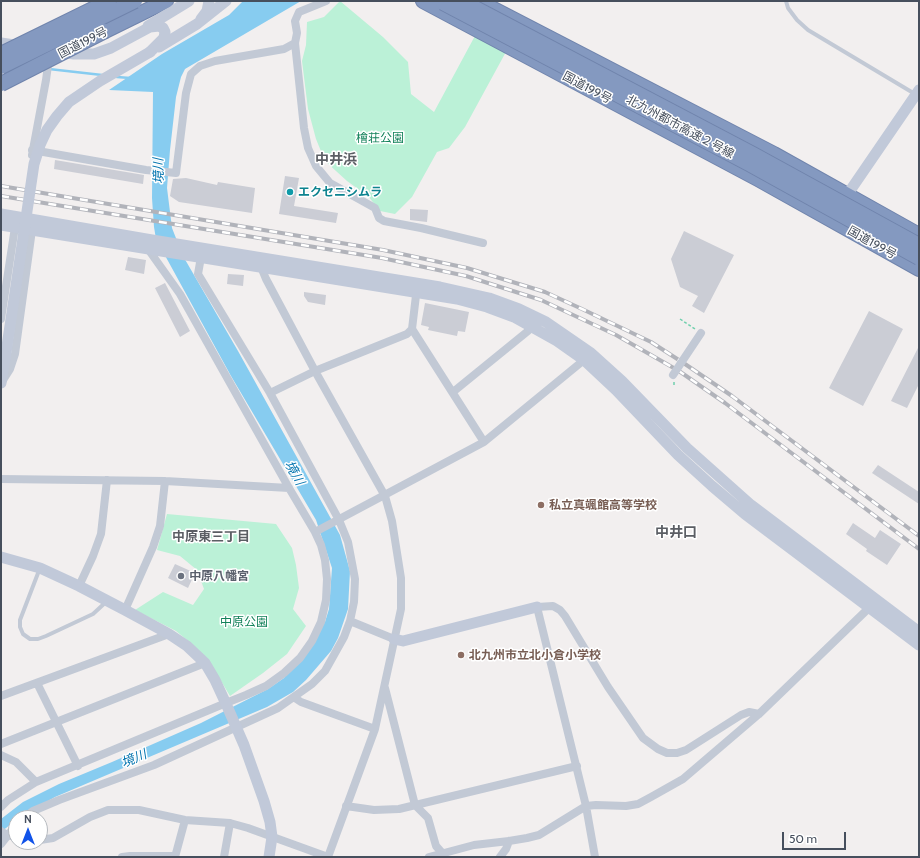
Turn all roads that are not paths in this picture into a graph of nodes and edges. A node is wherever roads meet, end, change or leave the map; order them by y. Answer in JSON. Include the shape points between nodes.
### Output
{"nodes":[{"id":1,"x":99,"y":1,"type":"edge"},
{"id":2,"x":109,"y":1,"type":"edge"},
{"id":3,"x":135,"y":1,"type":"edge"},
{"id":4,"x":166,"y":1,"type":"edge"},
{"id":5,"x":188,"y":1,"type":"edge"},
{"id":6,"x":209,"y":1,"type":"edge"},
{"id":7,"x":226,"y":1,"type":"edge"},
{"id":8,"x":326,"y":1,"type":"edge"},
{"id":9,"x":423,"y":1,"type":"edge"},
{"id":10,"x":462,"y":1,"type":"edge"},
{"id":11,"x":478,"y":1,"type":"edge"},
{"id":12,"x":496,"y":1,"type":"edge"},
{"id":13,"x":786,"y":1,"type":"edge"},
{"id":14,"x":441,"y":2,"type":"edge"},
{"id":15,"x":197,"y":24,"type":"junction"},
{"id":16,"x":132,"y":37,"type":"junction"},
{"id":17,"x":295,"y":43,"type":"junction"},
{"id":18,"x":3,"y":47,"type":"edge"},
{"id":19,"x":50,"y":51,"type":"junction"},
{"id":20,"x":150,"y":52,"type":"junction"},
{"id":21,"x":1,"y":67,"type":"edge"},
{"id":22,"x":1,"y":84,"type":"edge"},
{"id":23,"x":917,"y":92,"type":"edge"},
{"id":24,"x":32,"y":150,"type":"junction"},
{"id":25,"x":774,"y":154,"type":"junction"},
{"id":26,"x":30,"y":166,"type":"dead end"},
{"id":27,"x":848,"y":194,"type":"junction"},
{"id":28,"x":1,"y":214,"type":"edge"},
{"id":29,"x":24,"y":218,"type":"junction"},
{"id":30,"x":831,"y":220,"type":"junction"},
{"id":31,"x":1,"y":225,"type":"edge"},
{"id":32,"x":14,"y":228,"type":"junction"},
{"id":33,"x":32,"y":230,"type":"junction"},
{"id":34,"x":919,"y":235,"type":"edge"},
{"id":35,"x":483,"y":243,"type":"dead end"},
{"id":36,"x":919,"y":245,"type":"edge"},
{"id":37,"x":153,"y":247,"type":"junction"},
{"id":38,"x":195,"y":256,"type":"junction"},
{"id":39,"x":919,"y":258,"type":"edge"},
{"id":40,"x":261,"y":267,"type":"junction"},
{"id":41,"x":919,"y":269,"type":"edge"},
{"id":42,"x":417,"y":288,"type":"junction"},
{"id":43,"x":1,"y":319,"type":"edge"},
{"id":44,"x":531,"y":326,"type":"junction"},
{"id":45,"x":412,"y":329,"type":"junction"},
{"id":46,"x":701,"y":333,"type":"road end"},
{"id":47,"x":584,"y":360,"type":"junction"},
{"id":48,"x":315,"y":371,"type":"junction"},
{"id":49,"x":673,"y":374,"type":"dead end"},
{"id":50,"x":1,"y":383,"type":"edge"},
{"id":51,"x":453,"y":392,"type":"junction"},
{"id":52,"x":270,"y":394,"type":"junction"},
{"id":53,"x":484,"y":442,"type":"junction"},
{"id":54,"x":1,"y":479,"type":"edge"},
{"id":55,"x":107,"y":480,"type":"junction"},
{"id":56,"x":165,"y":481,"type":"junction"},
{"id":57,"x":289,"y":488,"type":"junction"},
{"id":58,"x":385,"y":496,"type":"junction"},
{"id":59,"x":338,"y":521,"type":"junction"},
{"id":60,"x":317,"y":531,"type":"junction"},
{"id":61,"x":1,"y":556,"type":"edge"},
{"id":62,"x":40,"y":568,"type":"junction"},
{"id":63,"x":79,"y":586,"type":"junction"},
{"id":64,"x":107,"y":601,"type":"junction"},
{"id":65,"x":873,"y":604,"type":"junction"},
{"id":66,"x":537,"y":607,"type":"junction"},
{"id":67,"x":125,"y":610,"type":"junction"},
{"id":68,"x":350,"y":621,"type":"junction"},
{"id":69,"x":919,"y":632,"type":"edge"},
{"id":70,"x":170,"y":634,"type":"junction"},
{"id":71,"x":394,"y":638,"type":"junction"},
{"id":72,"x":919,"y":645,"type":"edge"},
{"id":73,"x":205,"y":663,"type":"junction"},
{"id":74,"x":38,"y":683,"type":"junction"},
{"id":75,"x":385,"y":687,"type":"junction"},
{"id":76,"x":1,"y":696,"type":"edge"},
{"id":77,"x":295,"y":698,"type":"junction"},
{"id":78,"x":227,"y":704,"type":"junction"},
{"id":79,"x":759,"y":714,"type":"junction"},
{"id":80,"x":57,"y":723,"type":"junction"},
{"id":81,"x":235,"y":726,"type":"junction"},
{"id":82,"x":375,"y":729,"type":"junction"},
{"id":83,"x":1,"y":744,"type":"edge"},
{"id":84,"x":1,"y":755,"type":"edge"},
{"id":85,"x":78,"y":766,"type":"junction"},
{"id":86,"x":577,"y":766,"type":"junction"},
{"id":87,"x":36,"y":782,"type":"junction"},
{"id":88,"x":415,"y":805,"type":"junction"},
{"id":89,"x":346,"y":806,"type":"junction"},
{"id":90,"x":586,"y":806,"type":"junction"},
{"id":91,"x":1,"y":807,"type":"edge"},
{"id":92,"x":35,"y":810,"type":"edge"},
{"id":93,"x":185,"y":820,"type":"junction"},
{"id":94,"x":230,"y":823,"type":"junction"},
{"id":95,"x":4,"y":833,"type":"edge"},
{"id":96,"x":272,"y":837,"type":"junction"},
{"id":97,"x":48,"y":839,"type":"edge"},
{"id":98,"x":509,"y":841,"type":"junction"},
{"id":99,"x":1,"y":844,"type":"edge"},
{"id":100,"x":444,"y":855,"type":"edge"},
{"id":101,"x":175,"y":856,"type":"edge"},
{"id":102,"x":122,"y":857,"type":"edge"},
{"id":103,"x":224,"y":857,"type":"edge"},
{"id":104,"x":269,"y":857,"type":"edge"},
{"id":105,"x":328,"y":857,"type":"edge"},
{"id":106,"x":429,"y":857,"type":"edge"},
{"id":107,"x":500,"y":857,"type":"edge"},
{"id":108,"x":595,"y":857,"type":"edge"}],
"edges":[{"from":1,"to":18,"type":"street"},
{"from":2,"to":18,"type":"highway","bridge":true},
{"from":3,"to":21,"type":"highway","bridge":true},
{"from":4,"to":22,"type":"highway","name":"国道199号","bridge":true},
{"from":5,"to":16,"type":"street"},
{"from":6,"to":15,"type":"street","via":[[207,11]]},
{"from":7,"to":15,"type":"street"},
{"from":8,"to":17,"type":"street","via":[[299,12],[295,21]]},
{"from":9,"to":30,"type":"highway","name":"国道199号"},
{"from":10,"to":36,"type":"highway","name":"北九州都市高速２号線","bridge":true,"via":[[746,150]]},
{"from":11,"to":25,"type":"highway"},
{"from":12,"to":25,"type":"highway","via":[[674,92]]},
{"from":13,"to":23,"type":"lane","via":[[797,20],[808,30]]},
{"from":14,"to":39,"type":"highway","name":"北九州都市高速２号線","bridge":true,"via":[[749,164]]},
{"from":15,"to":20,"type":"street"},
{"from":16,"to":19,"type":"street","via":[[94,54]]},
{"from":16,"to":20,"type":"street","via":[[155,26],[163,28],[164,38]]},
{"from":17,"to":24,"type":"street","via":[[284,49],[215,61],[200,66],[192,74],[186,93],[176,173]]},
{"from":17,"to":35,"type":"street","via":[[308,148],[316,166],[330,183],[372,206],[379,218],[384,221]]},
{"from":18,"to":19,"type":"street"},
{"from":19,"to":24,"type":"street"},
{"from":20,"to":50,"type":"street","bridge":true,"via":[[100,80],[69,102],[47,130],[40,145],[34,164]]},
{"from":23,"to":27,"type":"street"},
{"from":24,"to":26,"type":"street"},
{"from":25,"to":27,"type":"highway"},
{"from":27,"to":30,"type":"street"},
{"from":27,"to":34,"type":"highway"},
{"from":28,"to":29,"type":"street"},
{"from":29,"to":32,"type":"street"},
{"from":29,"to":33,"type":"street"},
{"from":29,"to":37,"type":"street"},
{"from":30,"to":41,"type":"highway","name":"国道199号"},
{"from":31,"to":32,"type":"street"},
{"from":32,"to":33,"type":"street"},
{"from":32,"to":43,"type":"street"},
{"from":33,"to":37,"type":"street"},
{"from":33,"to":50,"type":"street","via":[[15,354]]},
{"from":37,"to":38,"type":"street"},
{"from":37,"to":42,"type":"street","via":[[183,245]]},
{"from":37,"to":57,"type":"street","via":[[152,256],[180,294]]},
{"from":38,"to":40,"type":"street"},
{"from":38,"to":52,"type":"street","via":[[198,274]]},
{"from":40,"to":42,"type":"street"},
{"from":40,"to":48,"type":"street"},
{"from":42,"to":44,"type":"street","via":[[487,307]]},
{"from":42,"to":45,"type":"street"},
{"from":42,"to":65,"type":"street","via":[[460,290],[519,309],[546,322],[591,353],[687,448],[751,505]]},
{"from":44,"to":47,"type":"street"},
{"from":44,"to":51,"type":"street"},
{"from":45,"to":48,"type":"street","via":[[407,334]]},
{"from":45,"to":51,"type":"street"},
{"from":46,"to":49,"type":"street","bridge":true},
{"from":47,"to":53,"type":"street"},
{"from":47,"to":65,"type":"street","via":[[678,454],[745,514]]},
{"from":48,"to":52,"type":"street"},
{"from":48,"to":58,"type":"street"},
{"from":51,"to":53,"type":"street"},
{"from":52,"to":59,"type":"street"},
{"from":53,"to":58,"type":"street"},
{"from":54,"to":55,"type":"street"},
{"from":55,"to":56,"type":"street"},
{"from":55,"to":63,"type":"street","via":[[100,534]]},
{"from":56,"to":57,"type":"street"},
{"from":56,"to":67,"type":"street","via":[[160,526]]},
{"from":57,"to":60,"type":"street"},
{"from":58,"to":59,"type":"street"},
{"from":58,"to":71,"type":"street","via":[[392,521],[401,578],[401,609]]},
{"from":59,"to":60,"type":"street"},
{"from":59,"to":68,"type":"street","via":[[348,542],[355,580]]},
{"from":60,"to":78,"type":"street","via":[[327,579],[321,622],[312,641],[284,674],[266,686]]},
{"from":61,"to":62,"type":"street"},
{"from":62,"to":63,"type":"street"},
{"from":62,"to":64,"type":"lane","via":[[20,620],[23,634],[30,638],[46,636],[93,614]]},
{"from":63,"to":64,"type":"street"},
{"from":64,"to":67,"type":"street"},
{"from":65,"to":69,"type":"street"},
{"from":65,"to":72,"type":"street"},
{"from":65,"to":79,"type":"street"},
{"from":66,"to":71,"type":"street","via":[[403,641]]},
{"from":66,"to":79,"type":"street","via":[[553,606],[560,610],[643,738],[658,750],[676,753],[686,750],[741,715],[749,712]]},
{"from":66,"to":86,"type":"street"},
{"from":67,"to":70,"type":"street"},
{"from":68,"to":71,"type":"street"},
{"from":68,"to":77,"type":"street","via":[[325,671]]},
{"from":70,"to":73,"type":"street"},
{"from":70,"to":74,"type":"street"},
{"from":71,"to":75,"type":"street"},
{"from":73,"to":78,"type":"street"},
{"from":73,"to":80,"type":"street"},
{"from":74,"to":76,"type":"street"},
{"from":74,"to":80,"type":"street"},
{"from":75,"to":82,"type":"street"},
{"from":75,"to":88,"type":"street"},
{"from":77,"to":81,"type":"street"},
{"from":77,"to":82,"type":"street"},
{"from":78,"to":81,"type":"street"},
{"from":78,"to":85,"type":"street"},
{"from":79,"to":90,"type":"street","via":[[683,779],[638,804]]},
{"from":80,"to":83,"type":"street"},
{"from":80,"to":85,"type":"street"},
{"from":81,"to":92,"type":"street","via":[[154,765]]},
{"from":81,"to":96,"type":"street","via":[[264,801]]},
{"from":82,"to":89,"type":"street"},
{"from":84,"to":87,"type":"street","via":[[16,762]]},
{"from":85,"to":87,"type":"street"},
{"from":86,"to":88,"type":"street"},
{"from":86,"to":90,"type":"street"},
{"from":87,"to":91,"type":"street"},
{"from":88,"to":89,"type":"street","via":[[374,810]]},
{"from":88,"to":100,"type":"street","via":[[428,818],[436,846]]},
{"from":89,"to":105,"type":"street"},
{"from":90,"to":98,"type":"street","via":[[539,835]]},
{"from":90,"to":108,"type":"street"},
{"from":93,"to":94,"type":"street"},
{"from":93,"to":97,"type":"street","via":[[139,810],[108,810]]},
{"from":93,"to":101,"type":"street"},
{"from":94,"to":96,"type":"street"},
{"from":94,"to":103,"type":"street"},
{"from":95,"to":99,"type":"street"},
{"from":96,"to":104,"type":"street"},
{"from":96,"to":105,"type":"street"},
{"from":98,"to":100,"type":"street","via":[[474,845]]},
{"from":98,"to":107,"type":"street"},
{"from":100,"to":106,"type":"street"},
{"from":101,"to":102,"type":"street"}]}
